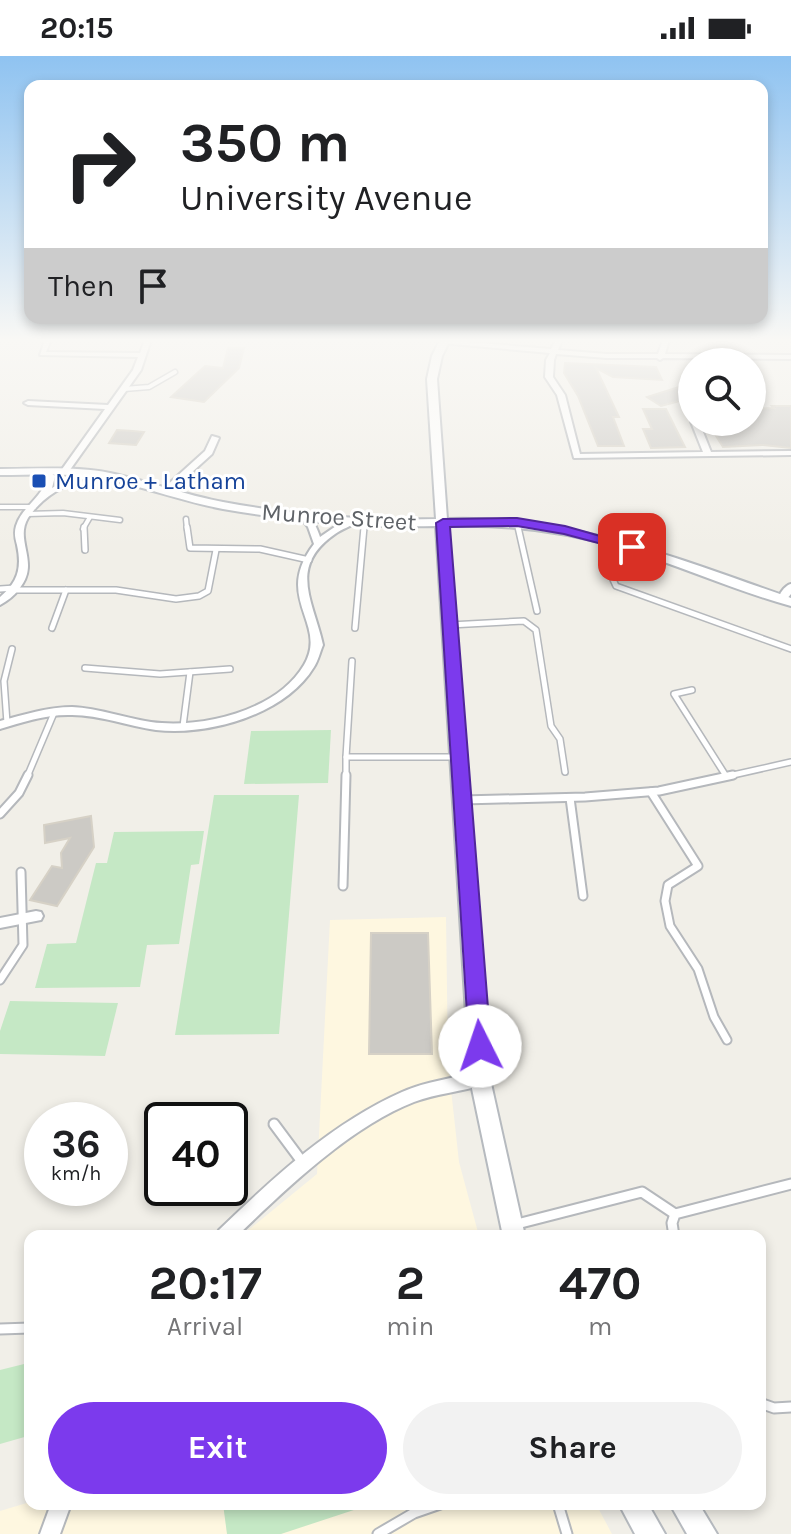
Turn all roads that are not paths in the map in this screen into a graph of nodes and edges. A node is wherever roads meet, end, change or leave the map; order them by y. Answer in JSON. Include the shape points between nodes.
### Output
{"nodes":[{"id":1,"x":111,"y":409,"type":"edge"},
{"id":2,"x":434,"y":409,"type":"edge"},
{"id":3,"x":565,"y":409,"type":"edge"},
{"id":4,"x":701,"y":436,"type":"edge"},
{"id":5,"x":215,"y":438,"type":"dead end"},
{"id":6,"x":791,"y":453,"type":"edge"},
{"id":7,"x":708,"y":454,"type":"junction"},
{"id":8,"x":0,"y":472,"type":"edge"},
{"id":9,"x":44,"y":472,"type":"junction"},
{"id":10,"x":64,"y":472,"type":"junction"},
{"id":11,"x":91,"y":475,"type":"junction"},
{"id":12,"x":167,"y":490,"type":"junction"},
{"id":13,"x":47,"y":494,"type":"junction"},
{"id":14,"x":0,"y":507,"type":"edge"},
{"id":15,"x":30,"y":511,"type":"junction"},
{"id":16,"x":90,"y":517,"type":"junction"},
{"id":17,"x":304,"y":517,"type":"junction"},
{"id":18,"x":186,"y":519,"type":"dead end"},
{"id":19,"x":120,"y":520,"type":"dead end"},
{"id":20,"x":358,"y":522,"type":"junction"},
{"id":21,"x":517,"y":522,"type":"junction"},
{"id":22,"x":443,"y":523,"type":"junction"},
{"id":23,"x":655,"y":524,"type":"dead end"},
{"id":24,"x":317,"y":542,"type":"junction"},
{"id":25,"x":632,"y":547,"type":"junction"},
{"id":26,"x":85,"y":550,"type":"dead end"},
{"id":27,"x":216,"y":550,"type":"junction"},
{"id":28,"x":309,"y":560,"type":"junction"},
{"id":29,"x":791,"y":587,"type":"edge"},
{"id":30,"x":0,"y":589,"type":"edge"},
{"id":31,"x":15,"y":589,"type":"junction"},
{"id":32,"x":66,"y":590,"type":"junction"},
{"id":33,"x":786,"y":600,"type":"edge"},
{"id":34,"x":0,"y":602,"type":"edge"},
{"id":35,"x":537,"y":611,"type":"dead end"},
{"id":36,"x":449,"y":625,"type":"junction"},
{"id":37,"x":52,"y":628,"type":"dead end"},
{"id":38,"x":355,"y":628,"type":"dead end"},
{"id":39,"x":12,"y":649,"type":"dead end"},
{"id":40,"x":791,"y":649,"type":"edge"},
{"id":41,"x":352,"y":661,"type":"dead end"},
{"id":42,"x":85,"y":668,"type":"dead end"},
{"id":43,"x":230,"y":669,"type":"dead end"},
{"id":44,"x":190,"y":672,"type":"junction"},
{"id":45,"x":692,"y":690,"type":"dead end"},
{"id":46,"x":54,"y":713,"type":"junction"},
{"id":47,"x":4,"y":724,"type":"edge"},
{"id":48,"x":183,"y":726,"type":"junction"},
{"id":49,"x":346,"y":757,"type":"junction"},
{"id":50,"x":459,"y":757,"type":"junction"},
{"id":51,"x":791,"y":762,"type":"edge"},
{"id":52,"x":565,"y":772,"type":"dead end"},
{"id":53,"x":726,"y":776,"type":"junction"},
{"id":54,"x":651,"y":792,"type":"junction"},
{"id":55,"x":570,"y":798,"type":"junction"},
{"id":56,"x":462,"y":800,"type":"junction"},
{"id":57,"x":0,"y":814,"type":"edge"},
{"id":58,"x":21,"y":872,"type":"dead end"},
{"id":59,"x":343,"y":886,"type":"dead end"},
{"id":60,"x":583,"y":896,"type":"dead end"},
{"id":61,"x":29,"y":917,"type":"junction"},
{"id":62,"x":0,"y":923,"type":"edge"},
{"id":63,"x":0,"y":980,"type":"edge"},
{"id":64,"x":727,"y":1040,"type":"dead end"},
{"id":65,"x":480,"y":1079,"type":"junction"},
{"id":66,"x":274,"y":1124,"type":"dead end"},
{"id":67,"x":305,"y":1166,"type":"junction"},
{"id":68,"x":791,"y":1184,"type":"edge"},
{"id":69,"x":675,"y":1214,"type":"junction"},
{"id":70,"x":232,"y":1230,"type":"edge"},
{"id":71,"x":515,"y":1230,"type":"edge"},
{"id":72,"x":522,"y":1230,"type":"edge"},
{"id":73,"x":673,"y":1230,"type":"edge"},
{"id":74,"x":24,"y":1328,"type":"edge"},
{"id":75,"x":0,"y":1329,"type":"edge"},
{"id":76,"x":766,"y":1405,"type":"edge"},
{"id":77,"x":791,"y":1407,"type":"edge"},
{"id":78,"x":58,"y":1510,"type":"edge"},
{"id":79,"x":423,"y":1510,"type":"edge"},
{"id":80,"x":560,"y":1510,"type":"edge"},
{"id":81,"x":636,"y":1510,"type":"edge"},
{"id":82,"x":687,"y":1510,"type":"edge"},
{"id":83,"x":46,"y":1534,"type":"edge"},
{"id":84,"x":378,"y":1534,"type":"edge"},
{"id":85,"x":567,"y":1534,"type":"edge"},
{"id":86,"x":651,"y":1534,"type":"edge"},
{"id":87,"x":703,"y":1534,"type":"edge"}],
"edges":[{"from":1,"to":10,"type":"street"},
{"from":2,"to":22,"type":"street"},
{"from":3,"to":7,"type":"street","via":[[577,456]]},
{"from":4,"to":7,"type":"street"},
{"from":5,"to":12,"type":"street","via":[[209,452]]},
{"from":6,"to":7,"type":"street"},
{"from":8,"to":9,"type":"street","name":"Munroe Street"},
{"from":9,"to":10,"type":"street","name":"Munroe Street"},
{"from":9,"to":13,"type":"street","via":[[51,476]]},
{"from":10,"to":11,"type":"street","name":"Munroe Street"},
{"from":11,"to":12,"type":"street","name":"Munroe Street"},
{"from":11,"to":13,"type":"street"},
{"from":12,"to":17,"type":"street","name":"Munroe Street","via":[[222,505]]},
{"from":13,"to":15,"type":"street"},
{"from":14,"to":15,"type":"lane"},
{"from":15,"to":16,"type":"lane"},
{"from":15,"to":31,"type":"street","via":[[19,530],[26,567]]},
{"from":16,"to":19,"type":"lane"},
{"from":16,"to":26,"type":"lane","via":[[82,530]]},
{"from":17,"to":20,"type":"street","name":"Munroe Street"},
{"from":17,"to":24,"type":"street"},
{"from":18,"to":27,"type":"lane","via":[[190,548]]},
{"from":20,"to":22,"type":"street","name":"Munroe Street"},
{"from":20,"to":24,"type":"street"},
{"from":20,"to":38,"type":"lane"},
{"from":21,"to":22,"type":"street","name":"Munroe Street"},
{"from":21,"to":25,"type":"street","name":"Munroe Street"},
{"from":21,"to":35,"type":"lane"},
{"from":22,"to":36,"type":"street"},
{"from":23,"to":25,"type":"street"},
{"from":24,"to":28,"type":"street"},
{"from":25,"to":33,"type":"street","name":"Munroe Street"},
{"from":25,"to":40,"type":"lane","via":[[611,575],[616,586]]},
{"from":27,"to":28,"type":"lane","via":[[260,549]]},
{"from":27,"to":32,"type":"lane","via":[[203,596],[157,598],[117,590]]},
{"from":28,"to":48,"type":"street","via":[[302,589],[318,645],[308,668],[261,707],[233,718]]},
{"from":29,"to":33,"type":"street"},
{"from":30,"to":31,"type":"lane"},
{"from":31,"to":32,"type":"lane"},
{"from":31,"to":34,"type":"street"},
{"from":32,"to":37,"type":"lane"},
{"from":36,"to":50,"type":"street"},
{"from":36,"to":52,"type":"lane","via":[[524,621],[536,630],[551,726],[560,739]]},
{"from":39,"to":47,"type":"lane","via":[[4,681]]},
{"from":41,"to":49,"type":"lane"},
{"from":42,"to":44,"type":"lane"},
{"from":43,"to":44,"type":"lane"},
{"from":44,"to":48,"type":"lane"},
{"from":45,"to":53,"type":"lane","via":[[674,694]]},
{"from":46,"to":47,"type":"street"},
{"from":46,"to":48,"type":"street"},
{"from":46,"to":57,"type":"lane","via":[[34,762]]},
{"from":49,"to":50,"type":"lane"},
{"from":49,"to":59,"type":"lane"},
{"from":50,"to":56,"type":"street"},
{"from":51,"to":53,"type":"lane"},
{"from":53,"to":54,"type":"lane"},
{"from":54,"to":55,"type":"lane"},
{"from":54,"to":64,"type":"lane","via":[[698,866],[668,885],[664,910],[704,981],[711,1017]]},
{"from":55,"to":56,"type":"lane"},
{"from":55,"to":60,"type":"lane"},
{"from":56,"to":65,"type":"street"},
{"from":58,"to":61,"type":"lane"},
{"from":61,"to":62,"type":"street"},
{"from":61,"to":63,"type":"lane","via":[[23,945]]},
{"from":65,"to":67,"type":"street","via":[[407,1097],[362,1122]]},
{"from":65,"to":71,"type":"street"},
{"from":66,"to":67,"type":"lane"},
{"from":67,"to":70,"type":"street"},
{"from":68,"to":69,"type":"lane"},
{"from":69,"to":72,"type":"lane","via":[[642,1192]]},
{"from":69,"to":73,"type":"lane"},
{"from":74,"to":75,"type":"lane"},
{"from":76,"to":77,"type":"lane"},
{"from":78,"to":83,"type":"street"},
{"from":79,"to":84,"type":"lane"},
{"from":80,"to":85,"type":"lane"},
{"from":81,"to":86,"type":"street"},
{"from":82,"to":87,"type":"street"}]}
